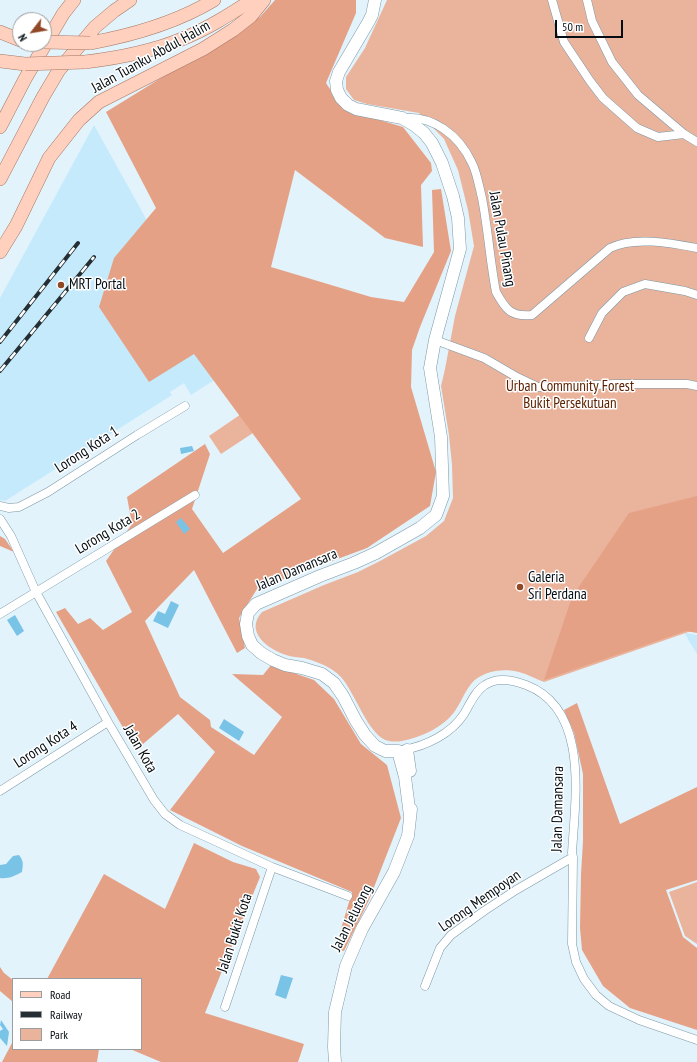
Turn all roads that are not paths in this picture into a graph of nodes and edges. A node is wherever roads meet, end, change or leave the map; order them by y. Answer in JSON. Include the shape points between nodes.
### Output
{"nodes":[{"id":1,"x":74,"y":0,"type":"edge"},
{"id":2,"x":130,"y":0,"type":"edge"},
{"id":3,"x":214,"y":0,"type":"edge"},
{"id":4,"x":252,"y":0,"type":"edge"},
{"id":5,"x":264,"y":0,"type":"edge"},
{"id":6,"x":375,"y":0,"type":"edge"},
{"id":7,"x":552,"y":0,"type":"edge"},
{"id":8,"x":587,"y":0,"type":"edge"},
{"id":9,"x":0,"y":32,"type":"edge"},
{"id":10,"x":12,"y":37,"type":"edge"},
{"id":11,"x":12,"y":41,"type":"edge"},
{"id":12,"x":0,"y":42,"type":"edge"},
{"id":13,"x":52,"y":42,"type":"edge"},
{"id":14,"x":0,"y":60,"type":"edge"},
{"id":15,"x":402,"y":118,"type":"junction"},
{"id":16,"x":0,"y":127,"type":"edge"},
{"id":17,"x":684,"y":134,"type":"junction"},
{"id":18,"x":697,"y":142,"type":"edge"},
{"id":19,"x":0,"y":179,"type":"edge"},
{"id":20,"x":697,"y":248,"type":"edge"},
{"id":21,"x":0,"y":252,"type":"edge"},
{"id":22,"x":697,"y":295,"type":"edge"},
{"id":23,"x":589,"y":338,"type":"dead end"},
{"id":24,"x":435,"y":340,"type":"junction"},
{"id":25,"x":697,"y":386,"type":"edge"},
{"id":26,"x":185,"y":406,"type":"dead end"},
{"id":27,"x":195,"y":495,"type":"dead end"},
{"id":28,"x":0,"y":506,"type":"edge"},
{"id":29,"x":0,"y":519,"type":"edge"},
{"id":30,"x":36,"y":592,"type":"junction"},
{"id":31,"x":0,"y":614,"type":"edge"},
{"id":32,"x":108,"y":722,"type":"junction"},
{"id":33,"x":403,"y":750,"type":"junction"},
{"id":34,"x":385,"y":751,"type":"junction"},
{"id":35,"x":0,"y":791,"type":"edge"},
{"id":36,"x":407,"y":792,"type":"junction"},
{"id":37,"x":410,"y":816,"type":"junction"},
{"id":38,"x":573,"y":857,"type":"junction"},
{"id":39,"x":272,"y":867,"type":"junction"},
{"id":40,"x":348,"y":896,"type":"dead end"},
{"id":41,"x":425,"y":986,"type":"dead end"},
{"id":42,"x":225,"y":1007,"type":"dead end"},
{"id":43,"x":697,"y":1040,"type":"edge"},
{"id":44,"x":335,"y":1062,"type":"edge"}],
"edges":[{"from":1,"to":16,"type":"main road","via":[[24,79]]},
{"from":2,"to":19,"type":"main road","via":[[95,27],[59,70]]},
{"from":3,"to":13,"type":"main road","bridge":true,"via":[[185,15],[119,38],[90,43]]},
{"from":4,"to":14,"type":"main road","bridge":true,"via":[[225,18],[180,40],[122,57],[86,62],[24,64]]},
{"from":5,"to":21,"type":"main road","name":"Jalan Tuanku Abdul Halim","via":[[251,16],[233,30],[203,49],[99,102],[79,120],[49,158],[16,226]]},
{"from":6,"to":15,"type":"street","name":"Jalan Damansara","via":[[372,15],[339,72],[337,90],[341,98],[356,109]]},
{"from":7,"to":17,"type":"street","via":[[564,42],[602,98],[637,128],[658,137]]},
{"from":8,"to":17,"type":"street","via":[[592,21],[612,62],[638,95]]},
{"from":9,"to":10,"type":"main road"},
{"from":11,"to":12,"type":"main road"},
{"from":15,"to":20,"type":"street","name":"Jalan Pulau Pinang","via":[[413,117],[431,121],[445,129],[459,141],[472,163],[485,214],[496,292],[506,308],[514,314],[532,315],[610,248],[617,245],[655,242]]},
{"from":15,"to":24,"type":"street","name":"Jalan Damansara","via":[[424,133],[432,143],[442,163],[458,218],[460,249]]},
{"from":17,"to":18,"type":"street"},
{"from":22,"to":23,"type":"street","via":[[645,284],[623,292],[602,313]]},
{"from":24,"to":25,"type":"street","via":[[484,358],[538,387],[614,384]]},
{"from":24,"to":34,"type":"street","name":"Jalan Damansara","via":[[430,368],[443,466],[443,496],[436,515],[420,528],[376,553],[256,604],[248,613],[246,624],[252,644],[261,653],[285,665],[322,674],[334,683],[365,735],[375,746]]},
{"from":26,"to":28,"type":"street","name":"Lorong Kota 1","via":[[48,492],[19,507]]},
{"from":27,"to":30,"type":"street","name":"Lorong Kota 2"},
{"from":29,"to":30,"type":"street","name":"Jalan Kota","via":[[11,536]]},
{"from":30,"to":31,"type":"street","name":"Lorong Kota 2"},
{"from":30,"to":32,"type":"street","name":"Jalan Kota"},
{"from":32,"to":35,"type":"street","name":"Lorong Kota 4"},
{"from":32,"to":39,"type":"street","name":"Jalan Kota","via":[[165,814],[180,825]]},
{"from":33,"to":34,"type":"street","name":"Jalan Damansara"},
{"from":33,"to":36,"type":"street","name":"Jalan Jelutong"},
{"from":33,"to":37,"type":"street","name":"Jalan Jelutong","via":[[413,791]]},
{"from":33,"to":38,"type":"street","name":"Jalan Damansara","via":[[435,740],[457,724],[479,690],[488,683],[516,681],[532,687],[554,705],[570,735],[576,777]]},
{"from":34,"to":36,"type":"street","via":[[396,767]]},
{"from":36,"to":37,"type":"street","name":"Jalan Jelutong"},
{"from":37,"to":44,"type":"street","name":"Jalan Jelutong","via":[[408,836],[394,872],[362,929],[346,966],[335,1012]]},
{"from":38,"to":41,"type":"street","name":"Lorong Mempoyan","via":[[516,890],[450,935],[440,948]]},
{"from":38,"to":43,"type":"street","name":"Jalan Damansara","via":[[572,944],[584,980],[609,1006],[639,1020]]},
{"from":39,"to":40,"type":"street","name":"Jalan Kota"},
{"from":39,"to":42,"type":"street","name":"Jalan Bukit Kota"}]}
